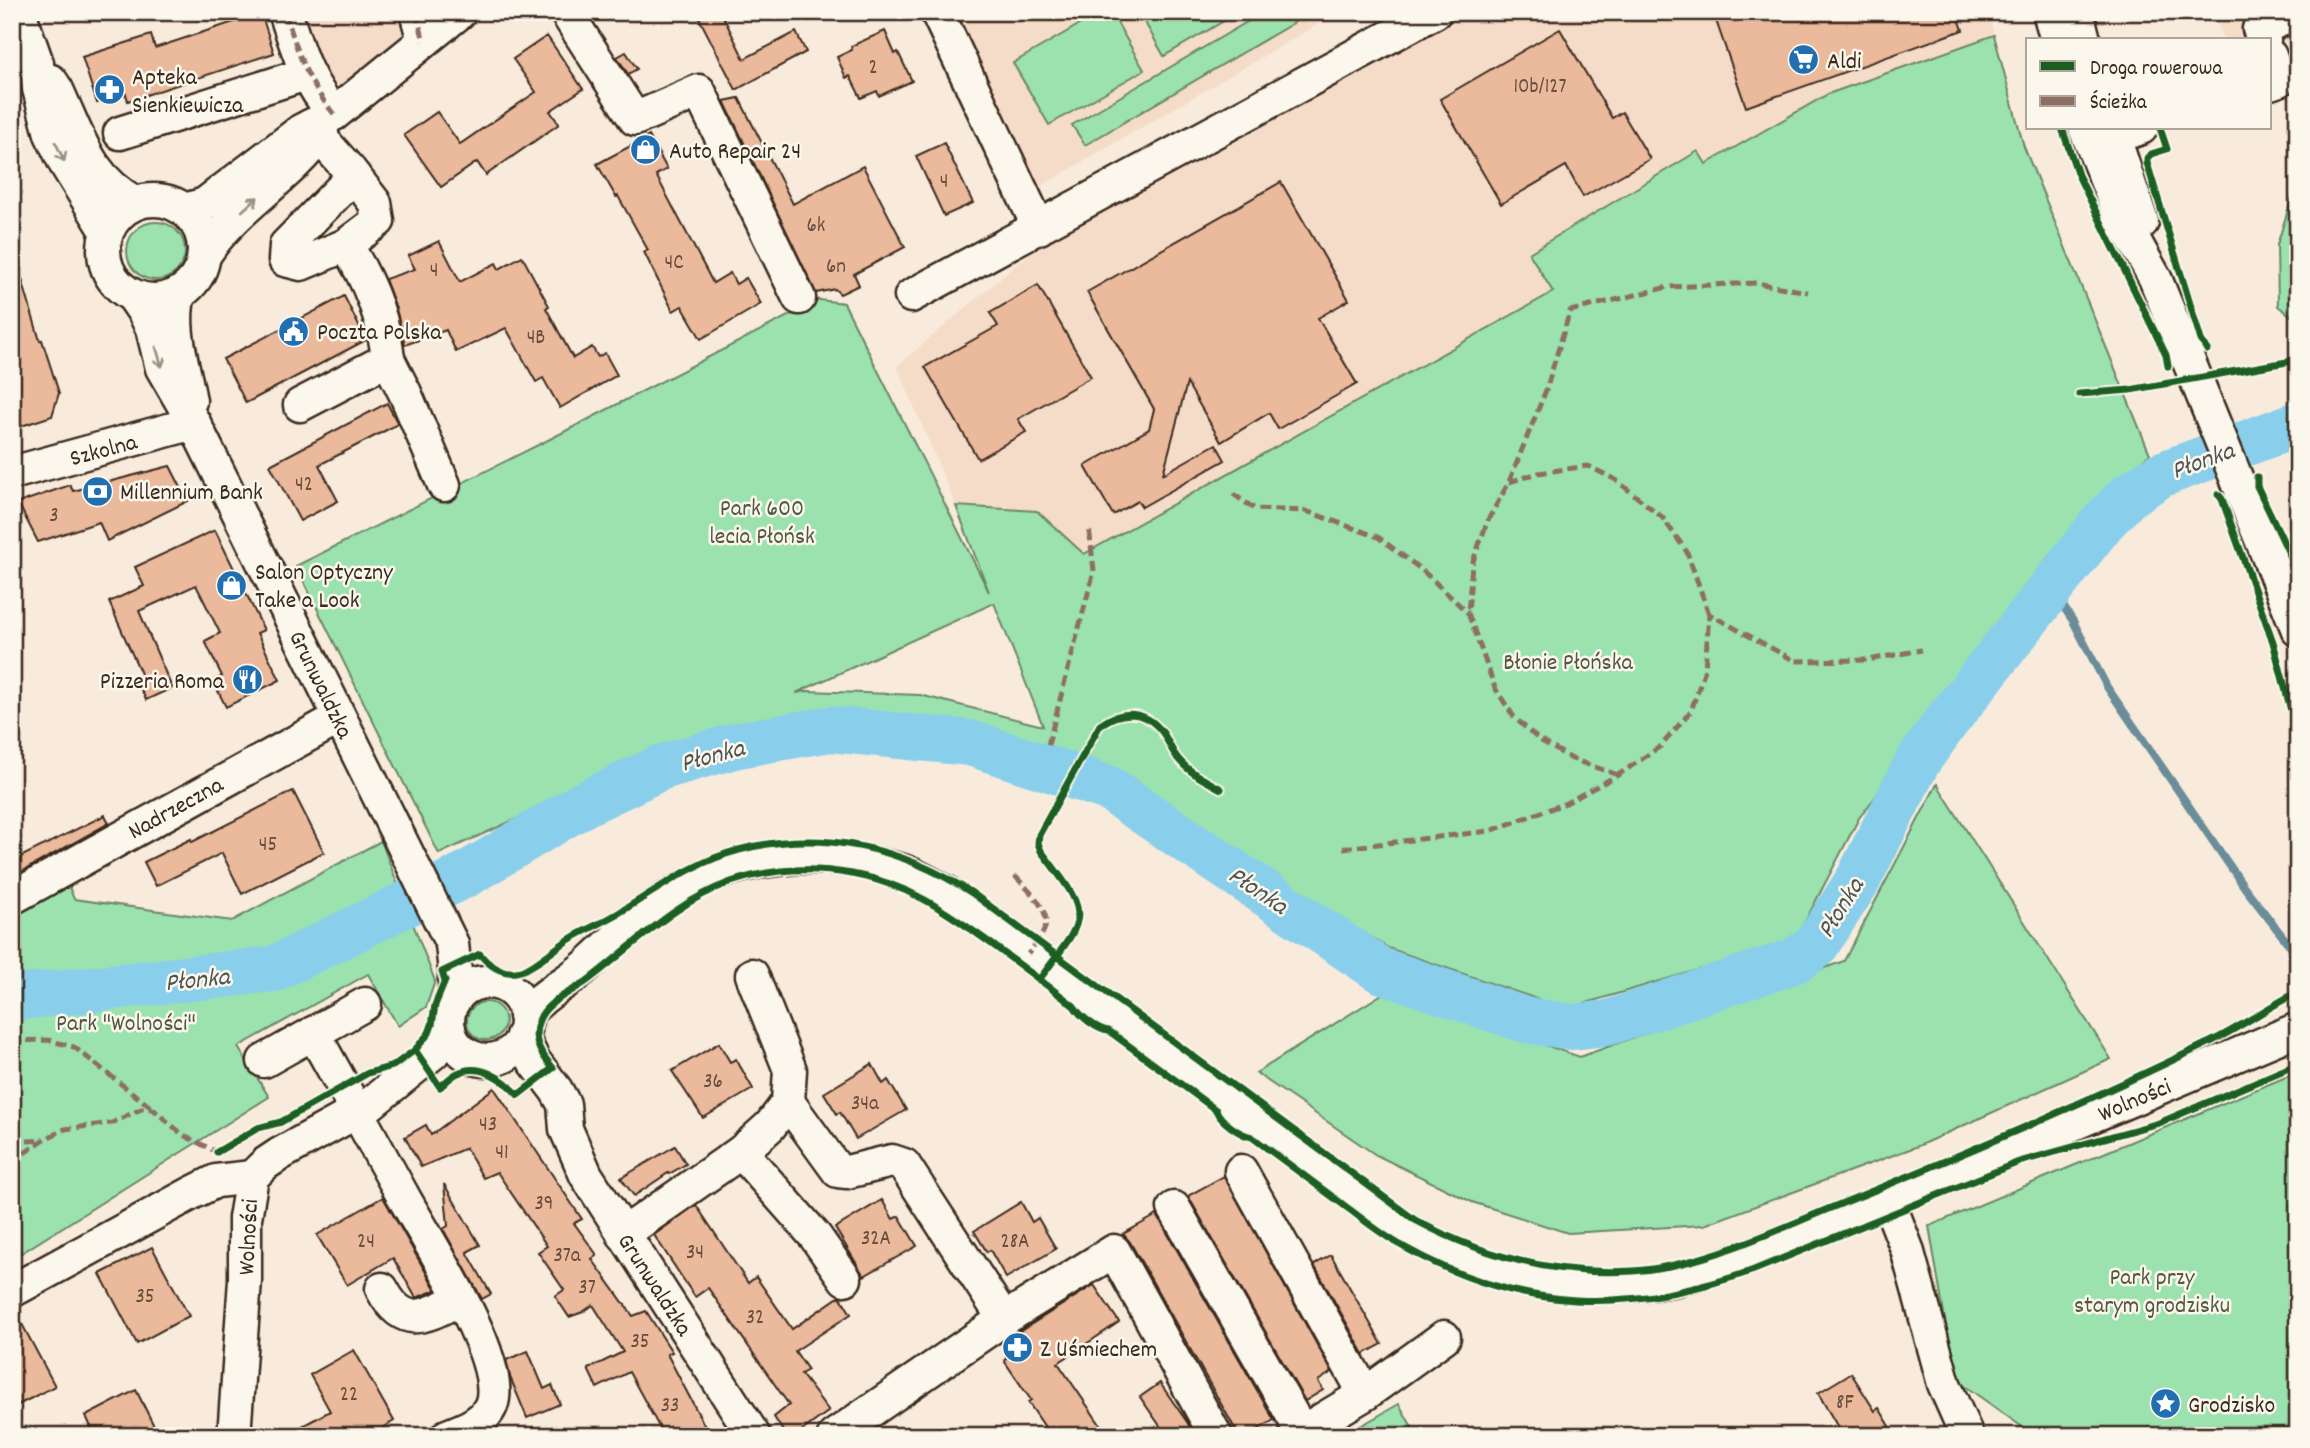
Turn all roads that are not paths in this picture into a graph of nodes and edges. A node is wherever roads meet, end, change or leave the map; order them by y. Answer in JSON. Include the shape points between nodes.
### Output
{"nodes":[{"id":1,"x":19,"y":12,"type":"edge"},
{"id":2,"x":285,"y":12,"type":"edge"},
{"id":3,"x":460,"y":12,"type":"edge"},
{"id":4,"x":566,"y":12,"type":"edge"},
{"id":5,"x":937,"y":12,"type":"edge"},
{"id":6,"x":1435,"y":12,"type":"edge"},
{"id":7,"x":2049,"y":12,"type":"edge"},
{"id":8,"x":2077,"y":12,"type":"edge"},
{"id":9,"x":2298,"y":13,"type":"edge"},
{"id":10,"x":420,"y":27,"type":"edge"},
{"id":11,"x":2261,"y":34,"type":"edge"},
{"id":12,"x":2056,"y":38,"type":"edge"},
{"id":13,"x":2084,"y":38,"type":"edge"},
{"id":14,"x":2272,"y":62,"type":"edge"},
{"id":15,"x":37,"y":63,"type":"junction"},
{"id":16,"x":306,"y":74,"type":"junction"},
{"id":17,"x":2272,"y":82,"type":"edge"},
{"id":18,"x":321,"y":126,"type":"junction"},
{"id":19,"x":120,"y":133,"type":"dead end"},
{"id":20,"x":2108,"y":133,"type":"edge"},
{"id":21,"x":351,"y":172,"type":"junction"},
{"id":22,"x":136,"y":203,"type":"junction"},
{"id":23,"x":185,"y":210,"type":"junction"},
{"id":24,"x":1039,"y":228,"type":"junction"},
{"id":25,"x":107,"y":231,"type":"junction"},
{"id":26,"x":346,"y":246,"type":"junction"},
{"id":27,"x":205,"y":254,"type":"junction"},
{"id":28,"x":179,"y":294,"type":"junction"},
{"id":29,"x":132,"y":295,"type":"junction"},
{"id":30,"x":911,"y":296,"type":"dead end"},
{"id":31,"x":799,"y":298,"type":"dead end"},
{"id":32,"x":388,"y":359,"type":"junction"},
{"id":33,"x":300,"y":405,"type":"dead end"},
{"id":34,"x":194,"y":423,"type":"junction"},
{"id":35,"x":12,"y":473,"type":"edge"},
{"id":36,"x":444,"y":485,"type":"dead end"},
{"id":37,"x":2298,"y":630,"type":"edge"},
{"id":38,"x":339,"y":718,"type":"junction"},
{"id":39,"x":12,"y":898,"type":"edge"},
{"id":40,"x":625,"y":929,"type":"junction"},
{"id":41,"x":452,"y":944,"type":"junction"},
{"id":42,"x":752,"y":975,"type":"dead end"},
{"id":43,"x":500,"y":985,"type":"junction"},
{"id":44,"x":365,"y":1003,"type":"dead end"},
{"id":45,"x":452,"y":1014,"type":"junction"},
{"id":46,"x":524,"y":1026,"type":"junction"},
{"id":47,"x":2298,"y":1029,"type":"edge"},
{"id":48,"x":313,"y":1033,"type":"junction"},
{"id":49,"x":482,"y":1058,"type":"junction"},
{"id":50,"x":264,"y":1061,"type":"dead end"},
{"id":51,"x":788,"y":1101,"type":"junction"},
{"id":52,"x":363,"y":1108,"type":"junction"},
{"id":53,"x":566,"y":1129,"type":"junction"},
{"id":54,"x":741,"y":1152,"type":"junction"},
{"id":55,"x":1241,"y":1171,"type":"dead end"},
{"id":56,"x":252,"y":1177,"type":"junction"},
{"id":57,"x":1888,"y":1200,"type":"junction"},
{"id":58,"x":1174,"y":1208,"type":"dead end"},
{"id":59,"x":623,"y":1234,"type":"junction"},
{"id":60,"x":845,"y":1279,"type":"dead end"},
{"id":61,"x":382,"y":1289,"type":"dead end"},
{"id":62,"x":12,"y":1290,"type":"edge"},
{"id":63,"x":460,"y":1298,"type":"junction"},
{"id":64,"x":1004,"y":1319,"type":"junction"},
{"id":65,"x":1444,"y":1337,"type":"dead end"},
{"id":66,"x":1365,"y":1394,"type":"junction"},
{"id":67,"x":1298,"y":1434,"type":"edge"},
{"id":68,"x":234,"y":1436,"type":"edge"},
{"id":69,"x":447,"y":1436,"type":"edge"},
{"id":70,"x":754,"y":1436,"type":"edge"},
{"id":71,"x":834,"y":1436,"type":"edge"},
{"id":72,"x":1216,"y":1436,"type":"edge"},
{"id":73,"x":1967,"y":1436,"type":"edge"}],
"edges":[{"from":1,"to":15,"type":"street"},
{"from":2,"to":16,"type":"street"},
{"from":3,"to":10,"type":"street"},
{"from":4,"to":31,"type":"street","via":[[635,119],[699,90]]},
{"from":5,"to":24,"type":"street"},
{"from":6,"to":24,"type":"street"},
{"from":7,"to":12,"type":"street"},
{"from":8,"to":13,"type":"street"},
{"from":9,"to":11,"type":"street"},
{"from":10,"to":18,"type":"street"},
{"from":14,"to":17,"type":"street","via":[[2279,80]]},
{"from":15,"to":22,"type":"street","via":[[57,90],[99,176]]},
{"from":15,"to":25,"type":"street","one_way":true,"via":[[51,134]]},
{"from":16,"to":18,"type":"street","via":[[318,95]]},
{"from":16,"to":19,"type":"street"},
{"from":18,"to":21,"type":"street"},
{"from":18,"to":23,"type":"street","via":[[302,130],[213,199]]},
{"from":27,"to":18,"type":"street","one_way":true,"via":[[238,214],[310,150]]},
{"from":20,"to":37,"type":"street","via":[[2121,217],[2155,278]]},
{"from":21,"to":26,"type":"street","via":[[376,203],[378,221]]},
{"from":21,"to":26,"type":"street","via":[[345,185],[286,245],[285,260],[301,264]]},
{"from":22,"to":23,"type":"street","via":[[170,202]]},
{"from":22,"to":25,"type":"street","via":[[119,214]]},
{"from":23,"to":27,"type":"street","via":[[201,230]]},
{"from":24,"to":30,"type":"street"},
{"from":25,"to":29,"type":"street","via":[[108,268],[120,287]]},
{"from":26,"to":32,"type":"street","via":[[385,332]]},
{"from":27,"to":28,"type":"street","via":[[192,284]]},
{"from":28,"to":29,"type":"street","via":[[156,300]]},
{"from":28,"to":34,"type":"street","name":"Grunwaldzka","via":[[175,324]]},
{"from":29,"to":34,"type":"street","name":"Grunwaldzka","one_way":true,"via":[[152,328],[162,368]]},
{"from":32,"to":33,"type":"street"},
{"from":32,"to":36,"type":"street"},
{"from":34,"to":35,"type":"street","name":"Szkolna"},
{"from":34,"to":38,"type":"street","name":"Grunwaldzka"},
{"from":38,"to":39,"type":"street","name":"Nadrzeczna"},
{"from":38,"to":41,"type":"street","name":"Grunwaldzka"},
{"from":40,"to":43,"type":"street","name":"Wolności","via":[[570,951],[532,978]]},
{"from":40,"to":46,"type":"street","name":"Wolności","via":[[584,968],[545,995]]},
{"from":40,"to":57,"type":"street","name":"Wolności","via":[[695,882],[771,859],[815,856],[906,872],[946,892],[1406,1231],[1467,1262],[1542,1282],[1604,1286],[1673,1280],[1749,1256]]},
{"from":41,"to":43,"type":"street","name":"Grunwaldzka","via":[[478,972]]},
{"from":41,"to":45,"type":"street","name":"Grunwaldzka"},
{"from":42,"to":51,"type":"street","via":[[790,1070]]},
{"from":43,"to":45,"type":"street","via":[[471,985],[462,991]]},
{"from":43,"to":46,"type":"street","via":[[519,1000]]},
{"from":44,"to":48,"type":"street"},
{"from":45,"to":49,"type":"street","via":[[457,1046]]},
{"from":45,"to":52,"type":"street","name":"Wolności","via":[[433,1053]]},
{"from":46,"to":49,"type":"street","via":[[515,1047],[505,1055]]},
{"from":46,"to":53,"type":"street","name":"Grunwaldzka","via":[[534,1061],[564,1104]]},
{"from":47,"to":57,"type":"street","name":"Wolności"},
{"from":48,"to":50,"type":"street"},
{"from":48,"to":52,"type":"street"},
{"from":49,"to":52,"type":"street","name":"Wolności","via":[[448,1069],[409,1097]]},
{"from":49,"to":53,"type":"street","name":"Grunwaldzka","via":[[517,1074],[546,1112]]},
{"from":51,"to":54,"type":"street"},
{"from":51,"to":64,"type":"street","via":[[838,1171],[892,1161],[904,1165]]},
{"from":52,"to":56,"type":"street","name":"Wolności","via":[[280,1153]]},
{"from":52,"to":63,"type":"street"},
{"from":53,"to":59,"type":"street","name":"Grunwaldzka","via":[[586,1175]]},
{"from":54,"to":59,"type":"street"},
{"from":54,"to":60,"type":"street","via":[[816,1236]]},
{"from":55,"to":66,"type":"street"},
{"from":56,"to":62,"type":"street","via":[[216,1181]]},
{"from":56,"to":68,"type":"street","name":"Wolności","via":[[245,1219]]},
{"from":57,"to":73,"type":"street","via":[[1907,1249],[1944,1384]]},
{"from":58,"to":67,"type":"street"},
{"from":59,"to":70,"type":"street","name":"Grunwaldzka"},
{"from":61,"to":63,"type":"street","via":[[390,1304],[408,1316],[420,1316]]},
{"from":63,"to":69,"type":"street","via":[[488,1360],[493,1395],[482,1419]]},
{"from":64,"to":71,"type":"street"},
{"from":64,"to":72,"type":"street","via":[[1114,1251]]},
{"from":65,"to":66,"type":"street"},
{"from":66,"to":67,"type":"street"}]}
